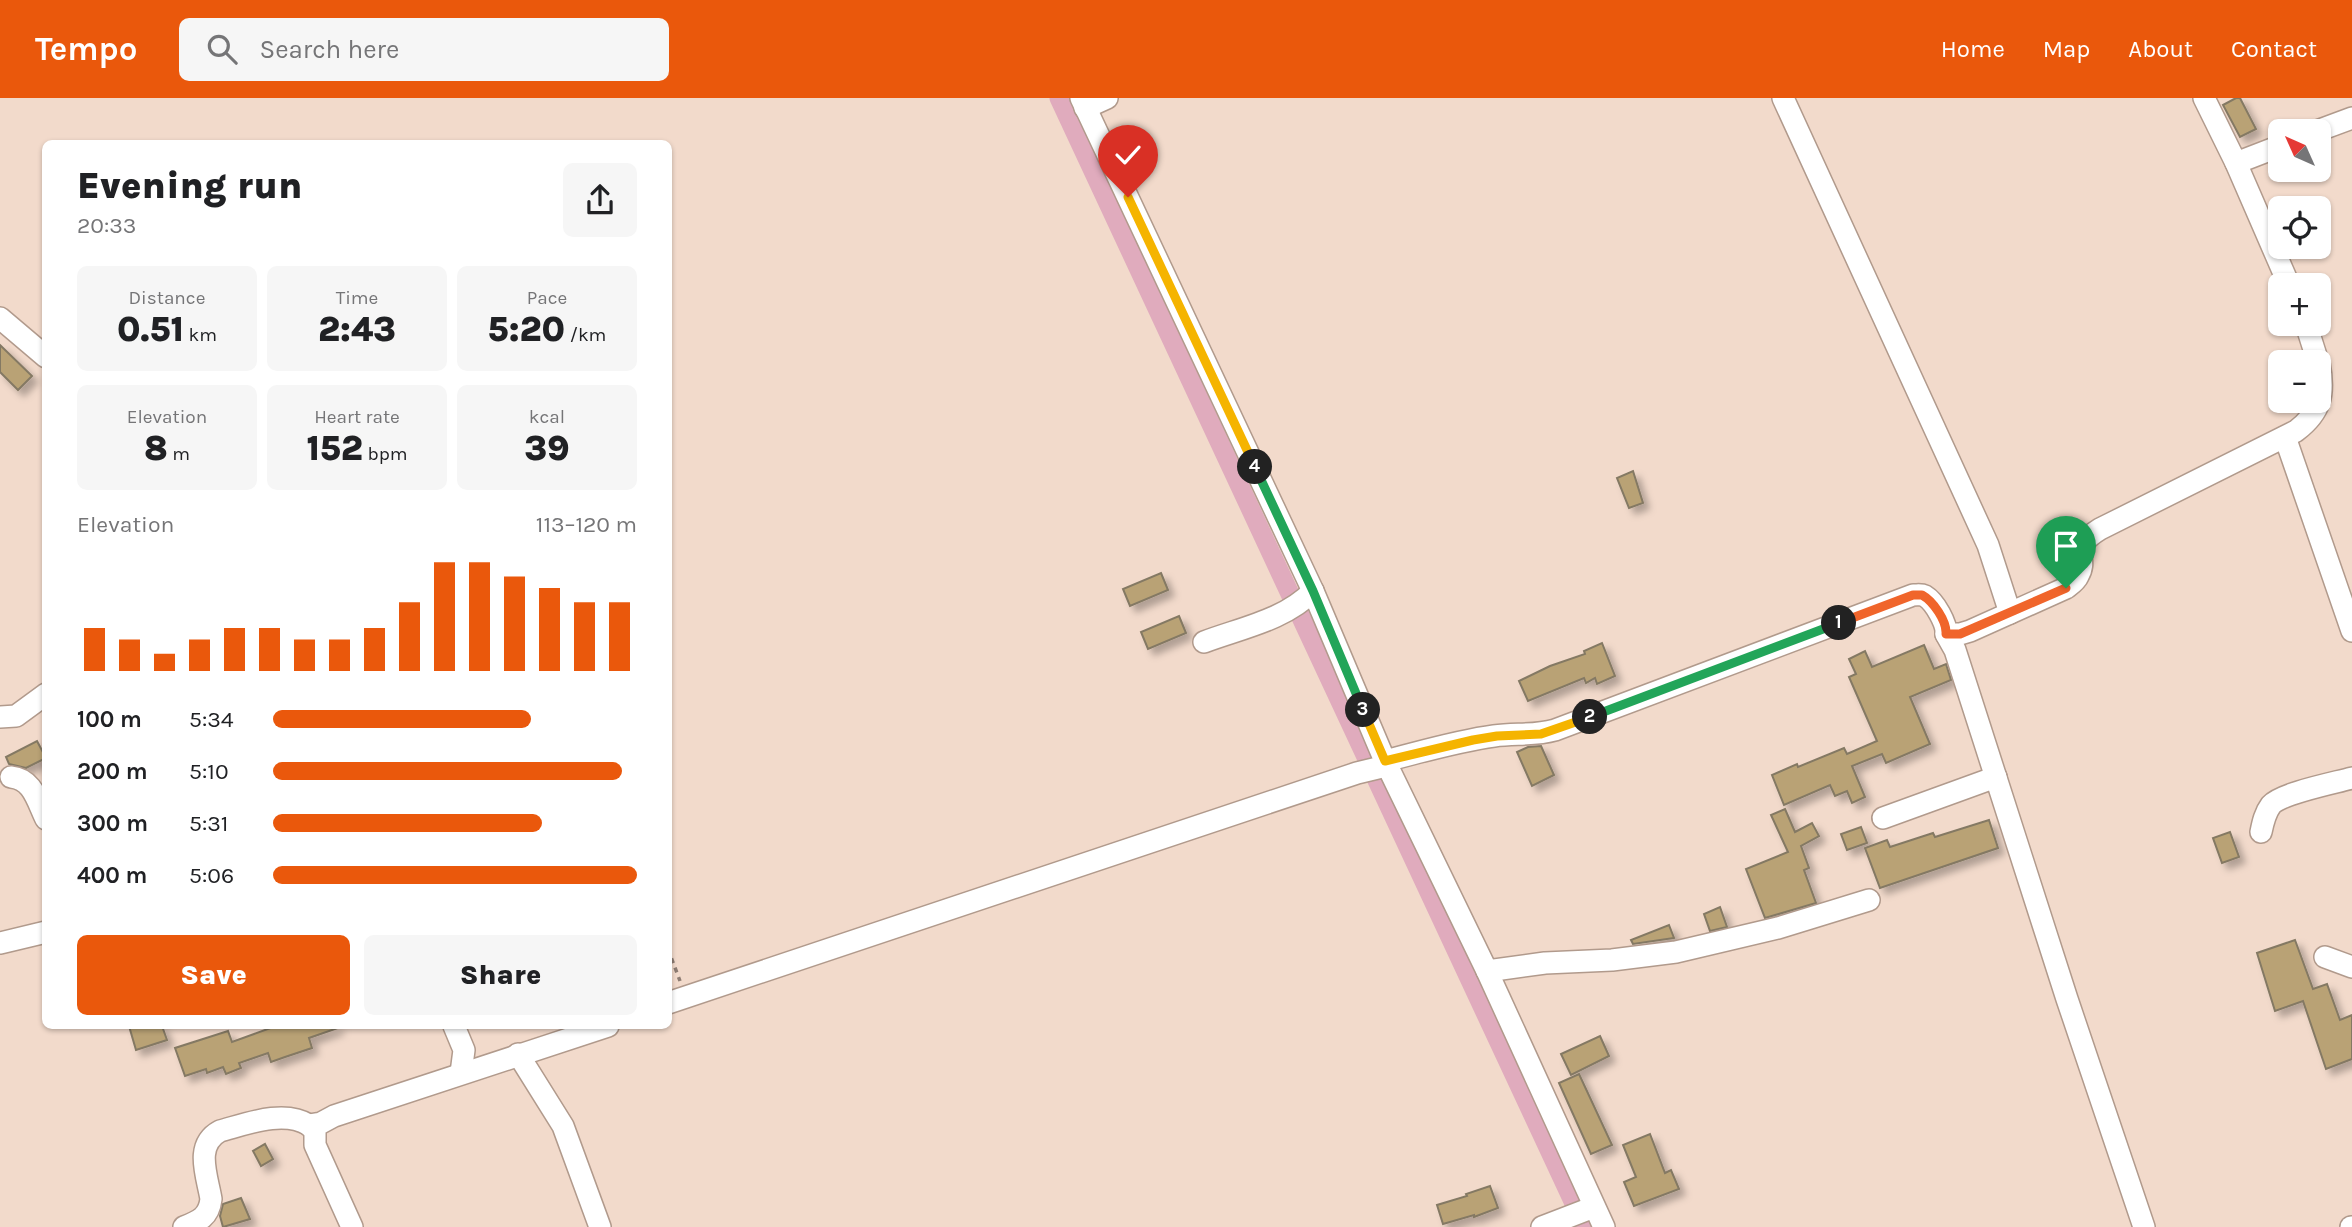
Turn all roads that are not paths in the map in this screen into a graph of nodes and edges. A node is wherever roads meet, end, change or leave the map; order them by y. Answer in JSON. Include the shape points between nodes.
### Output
{"nodes":[{"id":1,"x":1107,"y":98,"type":"edge"},
{"id":2,"x":1783,"y":98,"type":"edge"},
{"id":3,"x":2204,"y":98,"type":"edge"},
{"id":4,"x":1083,"y":103,"type":"edge"},
{"id":5,"x":2352,"y":118,"type":"edge"},
{"id":6,"x":2331,"y":126,"type":"edge"},
{"id":7,"x":2268,"y":151,"type":"edge"},
{"id":8,"x":2236,"y":163,"type":"junction"},
{"id":9,"x":2284,"y":273,"type":"edge"},
{"id":10,"x":0,"y":318,"type":"edge"},
{"id":11,"x":42,"y":354,"type":"edge"},
{"id":12,"x":2315,"y":413,"type":"edge"},
{"id":13,"x":2285,"y":437,"type":"junction"},
{"id":14,"x":1303,"y":600,"type":"junction"},
{"id":15,"x":2010,"y":613,"type":"junction"},
{"id":16,"x":2352,"y":631,"type":"edge"},
{"id":17,"x":1946,"y":634,"type":"junction"},
{"id":18,"x":1204,"y":642,"type":"dead end"},
{"id":19,"x":42,"y":697,"type":"edge"},
{"id":20,"x":0,"y":718,"type":"edge"},
{"id":21,"x":1386,"y":764,"type":"junction"},
{"id":22,"x":10,"y":777,"type":"dead end"},
{"id":23,"x":1996,"y":778,"type":"junction"},
{"id":24,"x":2352,"y":778,"type":"edge"},
{"id":25,"x":42,"y":810,"type":"edge"},
{"id":26,"x":1883,"y":818,"type":"dead end"},
{"id":27,"x":2261,"y":832,"type":"dead end"},
{"id":28,"x":1870,"y":900,"type":"dead end"},
{"id":29,"x":42,"y":933,"type":"edge"},
{"id":30,"x":0,"y":943,"type":"edge"},
{"id":31,"x":2325,"y":957,"type":"dead end"},
{"id":32,"x":2352,"y":967,"type":"edge"},
{"id":33,"x":1487,"y":971,"type":"junction"},
{"id":34,"x":677,"y":1000,"type":"edge"},
{"id":35,"x":455,"y":1029,"type":"edge"},
{"id":36,"x":598,"y":1029,"type":"edge"},
{"id":37,"x":518,"y":1054,"type":"junction"},
{"id":38,"x":461,"y":1073,"type":"junction"},
{"id":39,"x":309,"y":1125,"type":"junction"},
{"id":40,"x":1583,"y":1212,"type":"junction"},
{"id":41,"x":184,"y":1227,"type":"edge"},
{"id":42,"x":352,"y":1227,"type":"edge"},
{"id":43,"x":600,"y":1227,"type":"edge"},
{"id":44,"x":1542,"y":1227,"type":"edge"},
{"id":45,"x":1604,"y":1227,"type":"edge"},
{"id":46,"x":2144,"y":1227,"type":"edge"}],
"edges":[{"from":1,"to":4,"type":"street"},
{"from":2,"to":15,"type":"street","via":[[1988,545]]},
{"from":3,"to":8,"type":"street"},
{"from":4,"to":14,"type":"street"},
{"from":5,"to":6,"type":"street"},
{"from":7,"to":8,"type":"street"},
{"from":8,"to":9,"type":"street"},
{"from":10,"to":11,"type":"street"},
{"from":12,"to":13,"type":"street"},
{"from":13,"to":15,"type":"street","via":[[2089,535],[2081,548],[2080,572],[2074,581]]},
{"from":13,"to":16,"type":"street"},
{"from":14,"to":18,"type":"street"},
{"from":14,"to":21,"type":"street"},
{"from":15,"to":17,"type":"street","via":[[1970,631]]},
{"from":17,"to":21,"type":"street","via":[[1947,628],[1928,598],[1913,595],[1555,730],[1473,740]]},
{"from":17,"to":23,"type":"street"},
{"from":19,"to":20,"type":"street","via":[[16,716]]},
{"from":21,"to":33,"type":"street"},
{"from":21,"to":34,"type":"street"},
{"from":22,"to":25,"type":"street","via":[[30,785]]},
{"from":23,"to":26,"type":"street"},
{"from":23,"to":46,"type":"street"},
{"from":24,"to":27,"type":"street","via":[[2274,802]]},
{"from":28,"to":33,"type":"street","via":[[1676,952]]},
{"from":29,"to":30,"type":"street"},
{"from":31,"to":32,"type":"street"},
{"from":33,"to":40,"type":"street"},
{"from":35,"to":38,"type":"street","via":[[464,1050]]},
{"from":36,"to":37,"type":"street"},
{"from":37,"to":38,"type":"street"},
{"from":37,"to":43,"type":"street","via":[[563,1126]]},
{"from":38,"to":39,"type":"street"},
{"from":39,"to":41,"type":"street","via":[[300,1119],[267,1119],[219,1131],[208,1139],[203,1150],[210,1207],[203,1219]]},
{"from":39,"to":42,"type":"street"},
{"from":40,"to":44,"type":"street"},
{"from":40,"to":45,"type":"street"}]}
